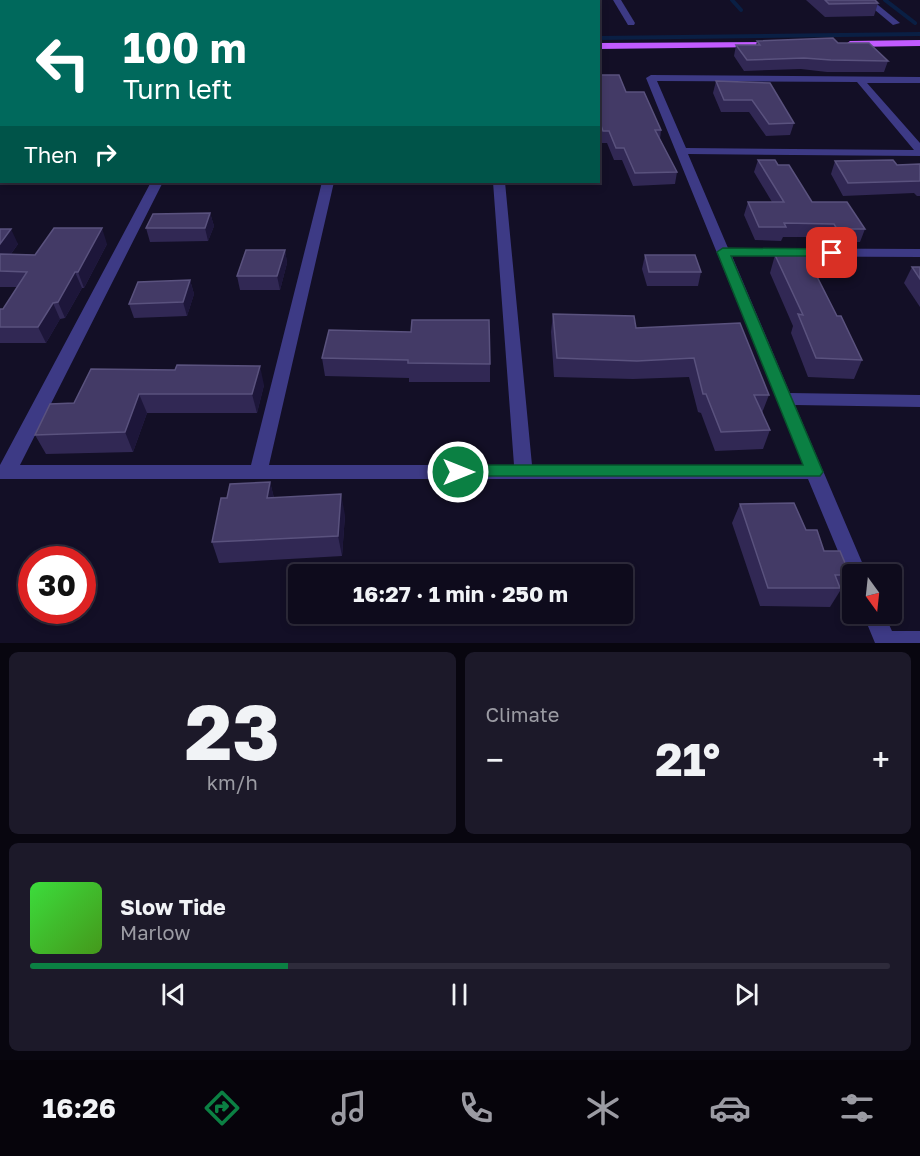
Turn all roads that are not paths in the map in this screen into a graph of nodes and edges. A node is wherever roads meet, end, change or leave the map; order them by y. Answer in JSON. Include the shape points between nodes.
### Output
{"nodes":[{"id":1,"x":617,"y":0,"type":"edge"},
{"id":2,"x":867,"y":0,"type":"edge"},
{"id":3,"x":630,"y":23,"type":"dead end"},
{"id":4,"x":896,"y":23,"type":"dead end"},
{"id":5,"x":920,"y":43,"type":"edge"},
{"id":6,"x":789,"y":44,"type":"edge"},
{"id":7,"x":600,"y":46,"type":"edge"},
{"id":8,"x":920,"y":51,"type":"edge"},
{"id":9,"x":777,"y":52,"type":"edge"},
{"id":10,"x":600,"y":53,"type":"edge"},
{"id":11,"x":859,"y":79,"type":"junction"},
{"id":12,"x":920,"y":80,"type":"edge"},
{"id":13,"x":681,"y":151,"type":"junction"},
{"id":14,"x":920,"y":151,"type":"edge"},
{"id":15,"x":156,"y":183,"type":"edge"},
{"id":16,"x":328,"y":183,"type":"edge"},
{"id":17,"x":499,"y":183,"type":"edge"},
{"id":18,"x":723,"y":252,"type":"junction"},
{"id":19,"x":920,"y":254,"type":"edge"},
{"id":20,"x":784,"y":399,"type":"junction"},
{"id":21,"x":920,"y":401,"type":"edge"},
{"id":22,"x":3,"y":472,"type":"edge"},
{"id":23,"x":258,"y":472,"type":"junction"},
{"id":24,"x":524,"y":472,"type":"junction"},
{"id":25,"x":814,"y":472,"type":"junction"},
{"id":26,"x":853,"y":564,"type":"edge"},
{"id":27,"x":877,"y":624,"type":"edge"},
{"id":28,"x":885,"y":642,"type":"edge"},
{"id":29,"x":920,"y":642,"type":"edge"}],
"edges":[{"from":1,"to":3,"type":"street"},
{"from":2,"to":4,"type":"street"},
{"from":5,"to":8,"type":"main road","via":[[837,48]]},
{"from":6,"to":7,"type":"main road"},
{"from":9,"to":10,"type":"main road"},
{"from":11,"to":12,"type":"street"},
{"from":11,"to":13,"type":"street","via":[[651,78]]},
{"from":11,"to":14,"type":"street"},
{"from":13,"to":14,"type":"street"},
{"from":13,"to":18,"type":"street"},
{"from":15,"to":22,"type":"street"},
{"from":16,"to":23,"type":"street"},
{"from":17,"to":24,"type":"street"},
{"from":18,"to":19,"type":"street"},
{"from":18,"to":20,"type":"street"},
{"from":20,"to":21,"type":"street"},
{"from":20,"to":25,"type":"street"},
{"from":22,"to":23,"type":"street"},
{"from":23,"to":24,"type":"street"},
{"from":24,"to":25,"type":"street"},
{"from":25,"to":26,"type":"street"},
{"from":27,"to":28,"type":"street"},
{"from":28,"to":29,"type":"street"}]}
